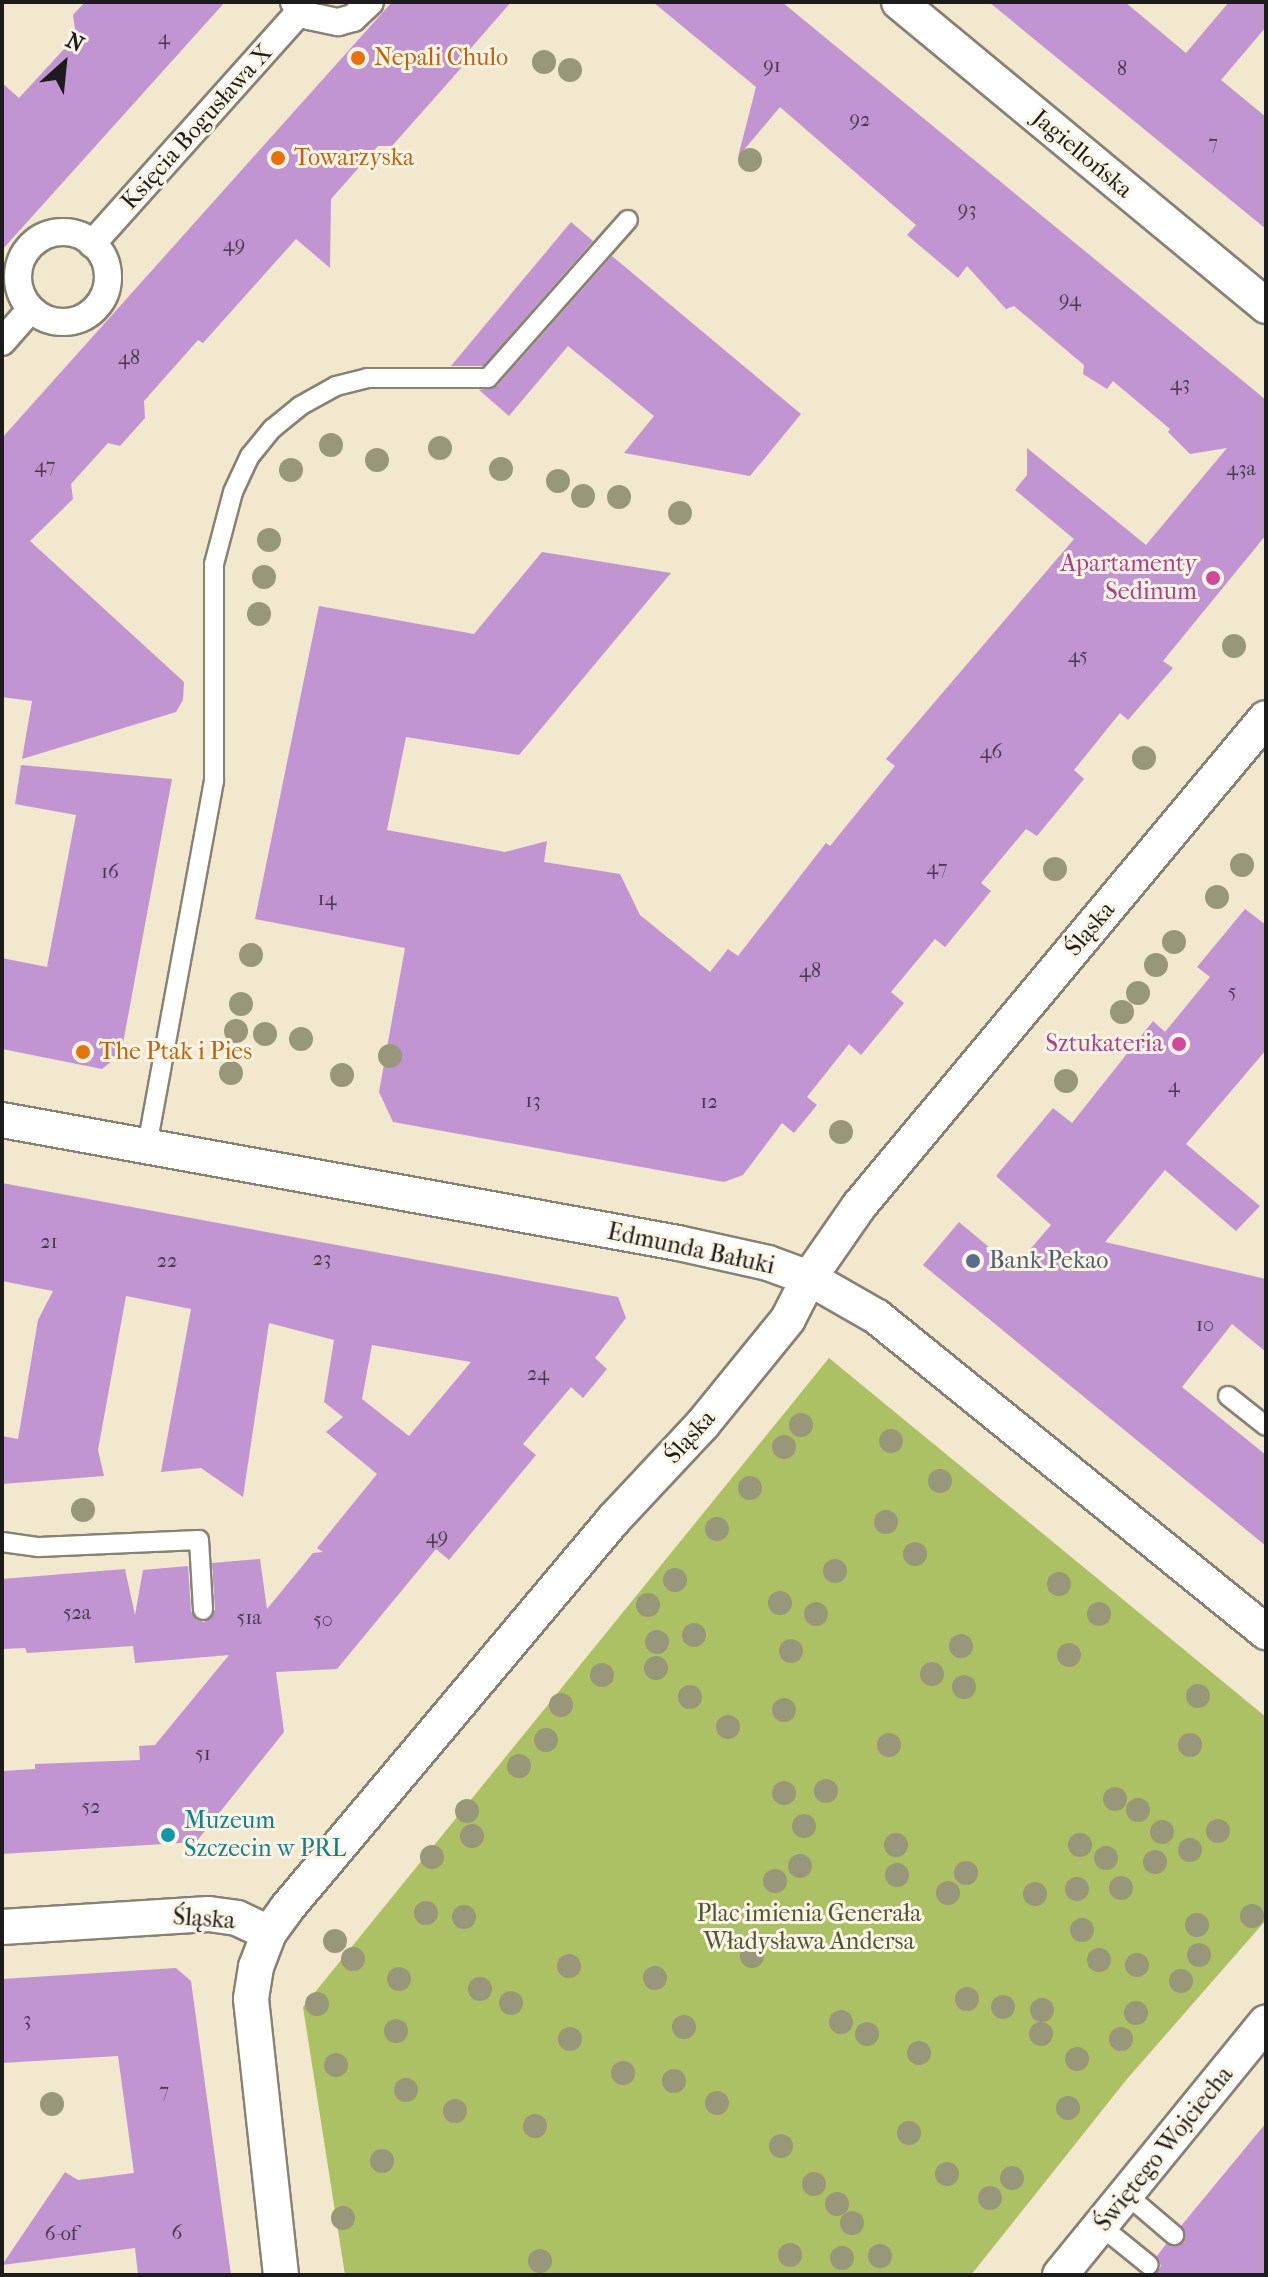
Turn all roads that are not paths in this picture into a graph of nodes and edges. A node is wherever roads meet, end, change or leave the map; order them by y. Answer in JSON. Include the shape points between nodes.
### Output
{"nodes":[{"id":1,"x":370,"y":2,"type":"edge"},
{"id":2,"x":899,"y":2,"type":"edge"},
{"id":3,"x":298,"y":6,"type":"edge"},
{"id":4,"x":628,"y":220,"type":"dead end"},
{"id":5,"x":92,"y":244,"type":"junction"},
{"id":6,"x":1266,"y":306,"type":"edge"},
{"id":7,"x":31,"y":309,"type":"junction"},
{"id":8,"x":2,"y":342,"type":"edge"},
{"id":9,"x":1266,"y":718,"type":"edge"},
{"id":10,"x":2,"y":1120,"type":"edge"},
{"id":11,"x":147,"y":1146,"type":"junction"},
{"id":12,"x":809,"y":1278,"type":"junction"},
{"id":13,"x":1228,"y":1396,"type":"dead end"},
{"id":14,"x":1266,"y":1426,"type":"edge"},
{"id":15,"x":2,"y":1542,"type":"edge"},
{"id":16,"x":203,"y":1610,"type":"dead end"},
{"id":17,"x":1266,"y":1632,"type":"edge"},
{"id":18,"x":2,"y":1927,"type":"edge"},
{"id":19,"x":269,"y":1933,"type":"junction"},
{"id":20,"x":1266,"y":2022,"type":"edge"},
{"id":21,"x":1127,"y":2195,"type":"junction"},
{"id":22,"x":1102,"y":2227,"type":"junction"},
{"id":23,"x":1174,"y":2235,"type":"dead end"},
{"id":24,"x":1149,"y":2265,"type":"dead end"},
{"id":25,"x":281,"y":2275,"type":"edge"},
{"id":26,"x":1060,"y":2275,"type":"edge"}],
"edges":[{"from":1,"to":3,"type":"street","name":"Księcia Bogusława X","via":[[353,18],[338,22],[323,22]]},
{"from":2,"to":6,"type":"street","name":"Jagiellońska"},
{"from":3,"to":5,"type":"street","name":"Księcia Bogusława X"},
{"from":4,"to":11,"type":"lane","via":[[488,378],[367,378],[336,386],[300,406],[250,456],[233,492],[214,564],[214,781]]},
{"from":5,"to":7,"type":"street","via":[[59,232],[33,243],[18,266],[17,281]]},
{"from":5,"to":7,"type":"street","via":[[108,274],[107,288],[92,311],[66,323],[52,322]]},
{"from":7,"to":8,"type":"street"},
{"from":9,"to":12,"type":"street","name":"Śląska","via":[[859,1206]]},
{"from":10,"to":11,"type":"street","name":"Edmunda Bałuki"},
{"from":11,"to":12,"type":"street","name":"Edmunda Bałuki","via":[[678,1243]]},
{"from":12,"to":17,"type":"street","name":"Edmunda Bałuki","via":[[877,1317]]},
{"from":12,"to":19,"type":"street","name":"Śląska","via":[[788,1319],[702,1425],[614,1519]]},
{"from":13,"to":14,"type":"lane"},
{"from":15,"to":16,"type":"lane","via":[[39,1547],[199,1540]]},
{"from":18,"to":19,"type":"street","name":"Śląska","via":[[209,1914],[237,1918]]},
{"from":19,"to":25,"type":"street","via":[[251,1999]]},
{"from":20,"to":21,"type":"street","name":"Świętego Wojciecha"},
{"from":21,"to":22,"type":"street","name":"Świętego Wojciecha"},
{"from":21,"to":23,"type":"lane"},
{"from":22,"to":24,"type":"lane"},
{"from":22,"to":26,"type":"street","name":"Świętego Wojciecha"}]}
